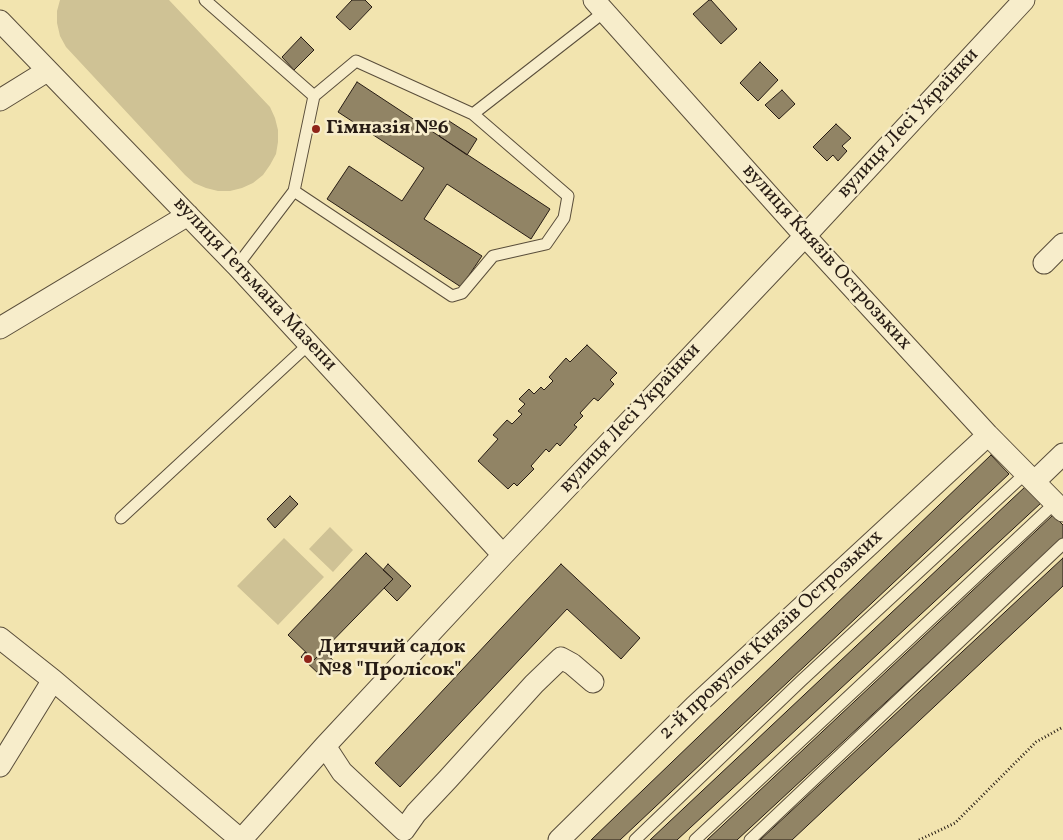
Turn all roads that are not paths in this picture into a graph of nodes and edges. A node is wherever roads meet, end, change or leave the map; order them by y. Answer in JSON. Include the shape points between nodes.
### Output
{"nodes":[{"id":1,"x":205,"y":0,"type":"edge"},
{"id":2,"x":1024,"y":0,"type":"edge"},
{"id":3,"x":599,"y":6,"type":"edge"},
{"id":4,"x":0,"y":21,"type":"edge"},
{"id":5,"x":47,"y":71,"type":"junction"},
{"id":6,"x":314,"y":96,"type":"junction"},
{"id":7,"x":0,"y":100,"type":"edge"},
{"id":8,"x":473,"y":114,"type":"junction"},
{"id":9,"x":294,"y":191,"type":"junction"},
{"id":10,"x":188,"y":215,"type":"junction"},
{"id":11,"x":805,"y":236,"type":"junction"},
{"id":12,"x":1063,"y":244,"type":"edge"},
{"id":13,"x":1044,"y":263,"type":"dead end"},
{"id":14,"x":237,"y":266,"type":"junction"},
{"id":15,"x":0,"y":328,"type":"edge"},
{"id":16,"x":310,"y":343,"type":"junction"},
{"id":17,"x":988,"y":435,"type":"junction"},
{"id":18,"x":1063,"y":454,"type":"edge"},
{"id":19,"x":1031,"y":477,"type":"junction"},
{"id":20,"x":1059,"y":507,"type":"edge"},
{"id":21,"x":121,"y":518,"type":"dead end"},
{"id":22,"x":1063,"y":544,"type":"edge"},
{"id":23,"x":503,"y":555,"type":"junction"},
{"id":24,"x":0,"y":638,"type":"edge"},
{"id":25,"x":54,"y":680,"type":"junction"},
{"id":26,"x":593,"y":682,"type":"dead end"},
{"id":27,"x":325,"y":746,"type":"junction"},
{"id":28,"x":0,"y":766,"type":"edge"},
{"id":29,"x":241,"y":840,"type":"edge"},
{"id":30,"x":559,"y":840,"type":"edge"},
{"id":31,"x":635,"y":840,"type":"edge"},
{"id":32,"x":695,"y":840,"type":"edge"},
{"id":33,"x":750,"y":840,"type":"edge"}],
"edges":[{"from":1,"to":6,"type":"lane"},
{"from":2,"to":11,"type":"street","name":"вулиця Лесі Українки"},
{"from":3,"to":8,"type":"lane"},
{"from":3,"to":11,"type":"street","name":"вулиця Князів Острозьких"},
{"from":4,"to":5,"type":"street","name":"вулиця Гетьмана Мазепи"},
{"from":5,"to":7,"type":"street"},
{"from":5,"to":10,"type":"street","name":"вулиця Гетьмана Мазепи"},
{"from":6,"to":8,"type":"lane","via":[[356,62]]},
{"from":6,"to":9,"type":"lane"},
{"from":8,"to":9,"type":"lane","via":[[568,196],[564,218],[546,244],[493,256],[462,293],[452,296]]},
{"from":9,"to":14,"type":"lane"},
{"from":10,"to":14,"type":"street","name":"вулиця Гетьмана Мазепи"},
{"from":10,"to":15,"type":"street"},
{"from":11,"to":17,"type":"street","name":"вулиця Князів Острозьких"},
{"from":11,"to":23,"type":"street","name":"вулиця Лесі Українки"},
{"from":12,"to":13,"type":"street"},
{"from":14,"to":16,"type":"street","name":"вулиця Гетьмана Мазепи"},
{"from":16,"to":21,"type":"lane"},
{"from":16,"to":23,"type":"street","name":"вулиця Гетьмана Мазепи"},
{"from":17,"to":19,"type":"street","name":"вулиця Князів Острозьких"},
{"from":17,"to":30,"type":"street","name":"2-й провулок Князів Острозьких","via":[[695,706]]},
{"from":18,"to":19,"type":"street"},
{"from":19,"to":20,"type":"street","name":"вулиця Князів Острозьких"},
{"from":19,"to":31,"type":"lane","via":[[801,681]]},
{"from":20,"to":32,"type":"lane"},
{"from":22,"to":33,"type":"lane"},
{"from":23,"to":27,"type":"street","name":"вулиця Лесі Українки"},
{"from":24,"to":25,"type":"street"},
{"from":25,"to":28,"type":"street"},
{"from":25,"to":29,"type":"street"},
{"from":26,"to":27,"type":"street","via":[[561,658],[528,690],[404,830],[342,772]]},
{"from":27,"to":29,"type":"street","name":"вулиця Лесі Українки"}]}
